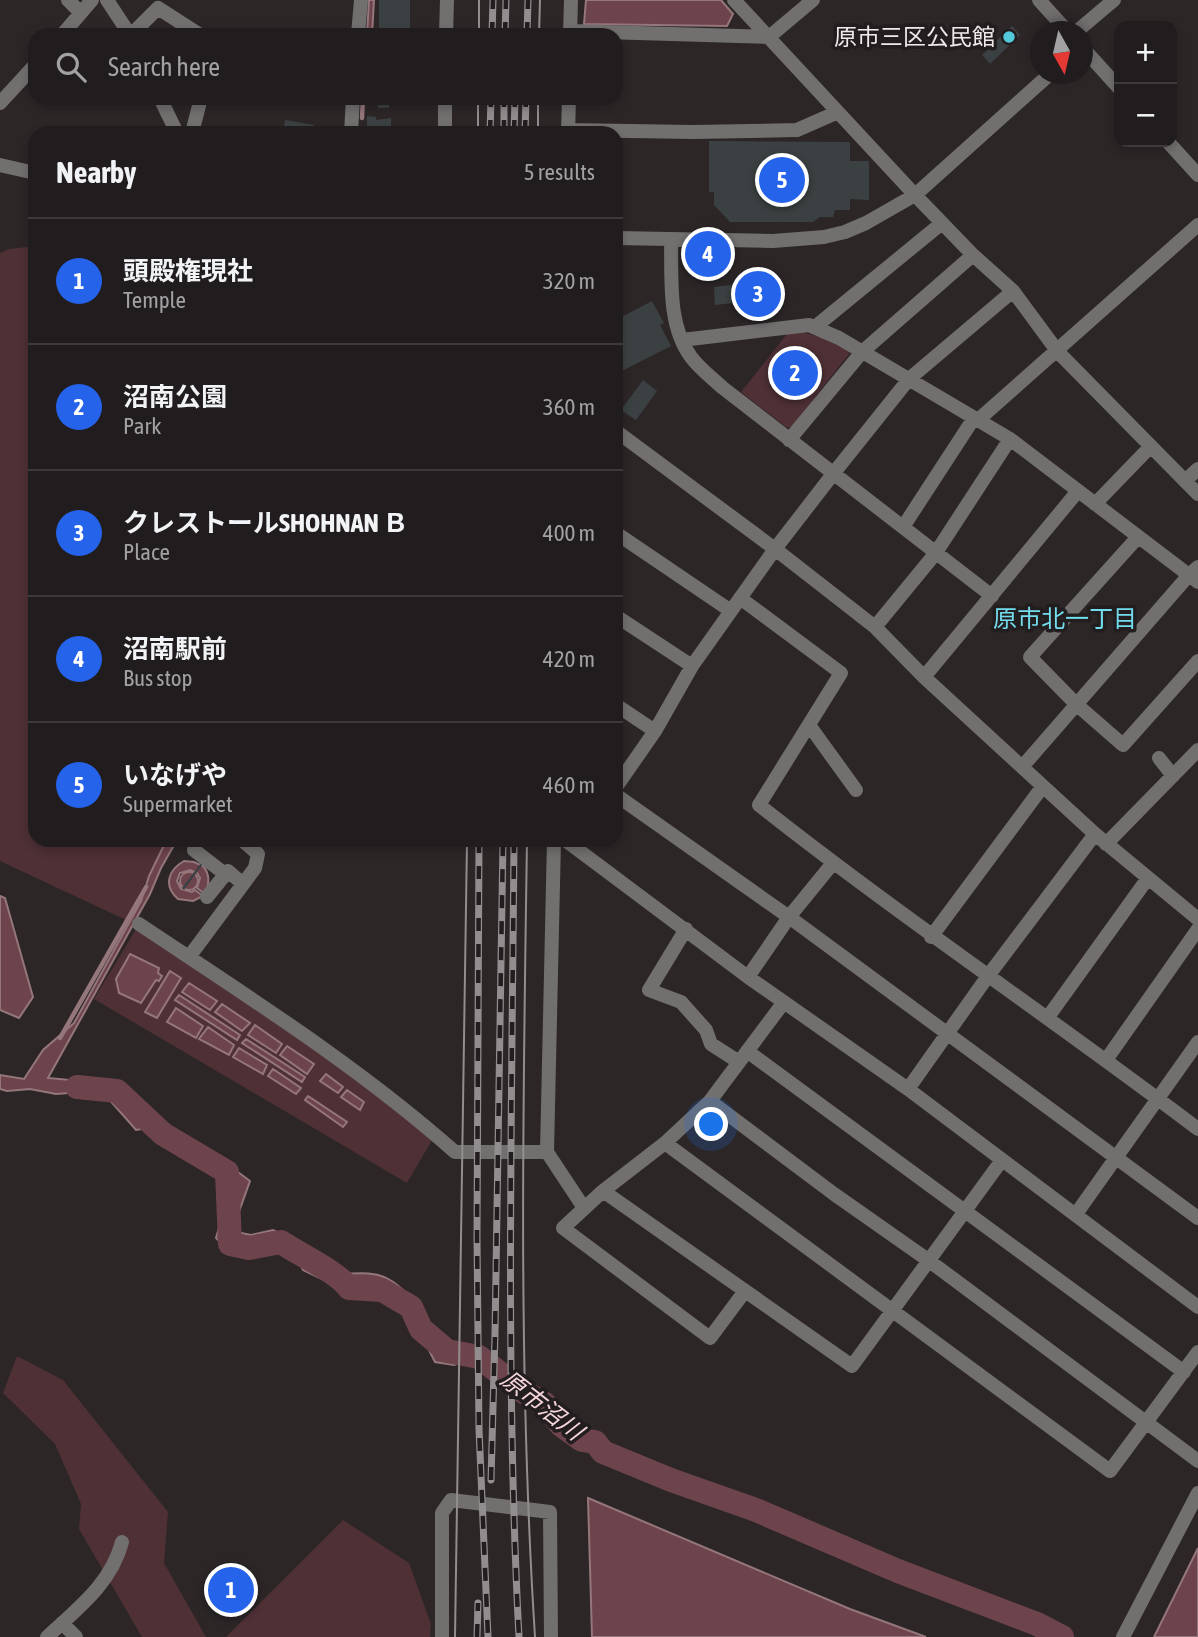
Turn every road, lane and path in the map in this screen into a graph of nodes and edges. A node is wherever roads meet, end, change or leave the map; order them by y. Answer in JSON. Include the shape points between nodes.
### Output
{"nodes":[{"id":1,"x":68,"y":0,"type":"edge"},
{"id":2,"x":92,"y":0,"type":"edge"},
{"id":3,"x":107,"y":0,"type":"edge"},
{"id":4,"x":360,"y":0,"type":"edge"},
{"id":5,"x":447,"y":0,"type":"edge"},
{"id":6,"x":571,"y":0,"type":"edge"},
{"id":7,"x":734,"y":0,"type":"edge"},
{"id":8,"x":813,"y":0,"type":"edge"},
{"id":9,"x":1039,"y":0,"type":"edge"},
{"id":10,"x":1114,"y":0,"type":"edge"},
{"id":11,"x":81,"y":13,"type":"junction"},
{"id":12,"x":1058,"y":21,"type":"edge"},
{"id":13,"x":1089,"y":21,"type":"edge"},
{"id":14,"x":68,"y":28,"type":"edge"},
{"id":15,"x":126,"y":28,"type":"edge"},
{"id":16,"x":138,"y":28,"type":"edge"},
{"id":17,"x":189,"y":28,"type":"edge"},
{"id":18,"x":358,"y":28,"type":"edge"},
{"id":19,"x":446,"y":28,"type":"edge"},
{"id":20,"x":570,"y":28,"type":"edge"},
{"id":21,"x":623,"y":34,"type":"edge"},
{"id":22,"x":769,"y":37,"type":"junction"},
{"id":23,"x":1093,"y":58,"type":"edge"},
{"id":24,"x":28,"y":73,"type":"edge"},
{"id":25,"x":1039,"y":84,"type":"edge"},
{"id":26,"x":1115,"y":84,"type":"edge"},
{"id":27,"x":0,"y":103,"type":"edge"},
{"id":28,"x":163,"y":105,"type":"edge"},
{"id":29,"x":199,"y":105,"type":"edge"},
{"id":30,"x":353,"y":105,"type":"edge"},
{"id":31,"x":445,"y":105,"type":"edge"},
{"id":32,"x":569,"y":105,"type":"edge"},
{"id":33,"x":838,"y":112,"type":"junction"},
{"id":34,"x":174,"y":126,"type":"edge"},
{"id":35,"x":194,"y":126,"type":"edge"},
{"id":36,"x":351,"y":126,"type":"edge"},
{"id":37,"x":445,"y":126,"type":"edge"},
{"id":38,"x":568,"y":126,"type":"edge"},
{"id":39,"x":623,"y":131,"type":"edge"},
{"id":40,"x":1173,"y":147,"type":"edge"},
{"id":41,"x":0,"y":165,"type":"edge"},
{"id":42,"x":1196,"y":169,"type":"edge"},
{"id":43,"x":28,"y":171,"type":"edge"},
{"id":44,"x":915,"y":195,"type":"junction"},
{"id":45,"x":942,"y":223,"type":"junction"},
{"id":46,"x":1198,"y":225,"type":"edge"},
{"id":47,"x":623,"y":238,"type":"edge"},
{"id":48,"x":671,"y":239,"type":"junction"},
{"id":49,"x":973,"y":255,"type":"junction"},
{"id":50,"x":1013,"y":291,"type":"junction"},
{"id":51,"x":815,"y":327,"type":"junction"},
{"id":52,"x":682,"y":340,"type":"junction"},
{"id":53,"x":863,"y":352,"type":"junction"},
{"id":54,"x":1058,"y":352,"type":"junction"},
{"id":55,"x":909,"y":379,"type":"junction"},
{"id":56,"x":976,"y":419,"type":"junction"},
{"id":57,"x":623,"y":435,"type":"edge"},
{"id":58,"x":1010,"y":439,"type":"junction"},
{"id":59,"x":789,"y":440,"type":"junction"},
{"id":60,"x":1151,"y":446,"type":"junction"},
{"id":61,"x":1198,"y":469,"type":"edge"},
{"id":62,"x":833,"y":474,"type":"junction"},
{"id":63,"x":1185,"y":481,"type":"junction"},
{"id":64,"x":1078,"y":491,"type":"junction"},
{"id":65,"x":1198,"y":494,"type":"edge"},
{"id":66,"x":1095,"y":504,"type":"junction"},
{"id":67,"x":903,"y":527,"type":"junction"},
{"id":68,"x":1138,"y":537,"type":"junction"},
{"id":69,"x":623,"y":538,"type":"edge"},
{"id":70,"x":775,"y":549,"type":"junction"},
{"id":71,"x":935,"y":554,"type":"junction"},
{"id":72,"x":1195,"y":575,"type":"edge"},
{"id":73,"x":992,"y":596,"type":"junction"},
{"id":74,"x":740,"y":598,"type":"junction"},
{"id":75,"x":731,"y":611,"type":"junction"},
{"id":76,"x":623,"y":621,"type":"edge"},
{"id":77,"x":875,"y":627,"type":"junction"},
{"id":78,"x":1198,"y":661,"type":"edge"},
{"id":79,"x":692,"y":666,"type":"junction"},
{"id":80,"x":924,"y":677,"type":"junction"},
{"id":81,"x":1076,"y":704,"type":"junction"},
{"id":82,"x":623,"y":710,"type":"edge"},
{"id":83,"x":809,"y":725,"type":"junction"},
{"id":84,"x":655,"y":731,"type":"junction"},
{"id":85,"x":1196,"y":755,"type":"edge"},
{"id":86,"x":1159,"y":758,"type":"dead end"},
{"id":87,"x":1022,"y":767,"type":"junction"},
{"id":88,"x":1173,"y":776,"type":"junction"},
{"id":89,"x":623,"y":777,"type":"edge"},
{"id":90,"x":1043,"y":786,"type":"junction"},
{"id":91,"x":856,"y":790,"type":"dead end"},
{"id":92,"x":623,"y":800,"type":"edge"},
{"id":93,"x":1101,"y":839,"type":"junction"},
{"id":94,"x":251,"y":847,"type":"edge"},
{"id":95,"x":554,"y":847,"type":"edge"},
{"id":96,"x":585,"y":847,"type":"edge"},
{"id":97,"x":194,"y":850,"type":"dead end"},
{"id":98,"x":833,"y":863,"type":"junction"},
{"id":99,"x":229,"y":869,"type":"junction"},
{"id":100,"x":1148,"y":878,"type":"junction"},
{"id":101,"x":243,"y":884,"type":"junction"},
{"id":102,"x":208,"y":897,"type":"dead end"},
{"id":103,"x":789,"y":916,"type":"junction"},
{"id":104,"x":1198,"y":919,"type":"edge"},
{"id":105,"x":139,"y":924,"type":"dead end"},
{"id":106,"x":686,"y":929,"type":"junction"},
{"id":107,"x":1198,"y":929,"type":"edge"},
{"id":108,"x":932,"y":937,"type":"junction"},
{"id":109,"x":189,"y":957,"type":"junction"},
{"id":110,"x":748,"y":976,"type":"junction"},
{"id":111,"x":988,"y":976,"type":"junction"},
{"id":112,"x":784,"y":1002,"type":"junction"},
{"id":113,"x":1048,"y":1017,"type":"junction"},
{"id":114,"x":947,"y":1033,"type":"junction"},
{"id":115,"x":1198,"y":1043,"type":"edge"},
{"id":116,"x":743,"y":1056,"type":"junction"},
{"id":117,"x":1106,"y":1060,"type":"junction"},
{"id":118,"x":908,"y":1089,"type":"junction"},
{"id":119,"x":1158,"y":1099,"type":"junction"},
{"id":120,"x":710,"y":1101,"type":"junction"},
{"id":121,"x":1198,"y":1129,"type":"edge"},
{"id":122,"x":665,"y":1143,"type":"junction"},
{"id":123,"x":547,"y":1152,"type":"junction"},
{"id":124,"x":1115,"y":1157,"type":"junction"},
{"id":125,"x":1002,"y":1160,"type":"junction"},
{"id":126,"x":603,"y":1191,"type":"junction"},
{"id":127,"x":584,"y":1208,"type":"junction"},
{"id":128,"x":964,"y":1211,"type":"junction"},
{"id":129,"x":1076,"y":1214,"type":"junction"},
{"id":130,"x":1198,"y":1218,"type":"edge"},
{"id":131,"x":928,"y":1260,"type":"junction"},
{"id":132,"x":745,"y":1291,"type":"junction"},
{"id":133,"x":1198,"y":1307,"type":"edge"},
{"id":134,"x":890,"y":1311,"type":"junction"},
{"id":135,"x":1198,"y":1352,"type":"edge"},
{"id":136,"x":1184,"y":1372,"type":"junction"},
{"id":137,"x":1148,"y":1423,"type":"junction"},
{"id":138,"x":1198,"y":1461,"type":"edge"},
{"id":139,"x":1198,"y":1493,"type":"edge"},
{"id":140,"x":122,"y":1542,"type":"dead end"},
{"id":141,"x":62,"y":1623,"type":"junction"},
{"id":142,"x":47,"y":1637,"type":"edge"},
{"id":143,"x":76,"y":1637,"type":"edge"},
{"id":144,"x":442,"y":1637,"type":"edge"},
{"id":145,"x":551,"y":1637,"type":"edge"},
{"id":146,"x":1123,"y":1637,"type":"edge"}],
"edges":[{"from":1,"to":11,"type":"street"},
{"from":2,"to":11,"type":"street"},
{"from":3,"to":15,"type":"street"},
{"from":4,"to":18,"type":"street"},
{"from":5,"to":19,"type":"street"},
{"from":6,"to":20,"type":"street"},
{"from":7,"to":22,"type":"street"},
{"from":8,"to":22,"type":"street"},
{"from":9,"to":12,"type":"street"},
{"from":10,"to":13,"type":"street"},
{"from":11,"to":14,"type":"street"},
{"from":16,"to":17,"type":"street","via":[[158,8]]},
{"from":21,"to":22,"type":"street"},
{"from":22,"to":33,"type":"street"},
{"from":23,"to":26,"type":"street"},
{"from":24,"to":27,"type":"street"},
{"from":25,"to":44,"type":"street"},
{"from":28,"to":34,"type":"street"},
{"from":29,"to":35,"type":"street"},
{"from":30,"to":36,"type":"street"},
{"from":31,"to":37,"type":"street"},
{"from":32,"to":38,"type":"street"},
{"from":33,"to":39,"type":"street","via":[[797,130]]},
{"from":33,"to":44,"type":"street"},
{"from":40,"to":42,"type":"street"},
{"from":41,"to":43,"type":"street"},
{"from":44,"to":45,"type":"street"},
{"from":44,"to":48,"type":"street","via":[[866,223],[824,237]]},
{"from":45,"to":49,"type":"street"},
{"from":45,"to":51,"type":"street"},
{"from":46,"to":54,"type":"street"},
{"from":47,"to":48,"type":"street"},
{"from":48,"to":52,"type":"street","via":[[672,296]]},
{"from":49,"to":50,"type":"street"},
{"from":49,"to":53,"type":"street"},
{"from":50,"to":54,"type":"street"},
{"from":50,"to":55,"type":"street"},
{"from":51,"to":52,"type":"street"},
{"from":51,"to":53,"type":"street"},
{"from":52,"to":59,"type":"street","via":[[691,357],[723,388]]},
{"from":53,"to":55,"type":"street"},
{"from":53,"to":59,"type":"street"},
{"from":54,"to":56,"type":"street"},
{"from":54,"to":60,"type":"street"},
{"from":55,"to":56,"type":"street"},
{"from":55,"to":62,"type":"street"},
{"from":56,"to":58,"type":"street"},
{"from":56,"to":67,"type":"street"},
{"from":57,"to":70,"type":"street"},
{"from":58,"to":64,"type":"street"},
{"from":58,"to":71,"type":"street"},
{"from":59,"to":62,"type":"street"},
{"from":60,"to":63,"type":"street"},
{"from":60,"to":66,"type":"street"},
{"from":61,"to":63,"type":"street"},
{"from":62,"to":67,"type":"street"},
{"from":62,"to":70,"type":"street"},
{"from":63,"to":65,"type":"street"},
{"from":64,"to":66,"type":"street"},
{"from":64,"to":73,"type":"street"},
{"from":66,"to":68,"type":"street"},
{"from":67,"to":71,"type":"street"},
{"from":68,"to":72,"type":"street"},
{"from":68,"to":81,"type":"street","via":[[1030,657]]},
{"from":69,"to":75,"type":"street"},
{"from":70,"to":74,"type":"street"},
{"from":70,"to":77,"type":"street"},
{"from":71,"to":73,"type":"street"},
{"from":71,"to":77,"type":"street"},
{"from":72,"to":81,"type":"street"},
{"from":73,"to":80,"type":"street"},
{"from":74,"to":75,"type":"street"},
{"from":74,"to":83,"type":"street","via":[[841,673]]},
{"from":75,"to":79,"type":"street"},
{"from":76,"to":79,"type":"street"},
{"from":77,"to":80,"type":"street"},
{"from":78,"to":81,"type":"street","via":[[1123,745]]},
{"from":79,"to":84,"type":"street"},
{"from":80,"to":87,"type":"street"},
{"from":81,"to":87,"type":"street"},
{"from":82,"to":84,"type":"street"},
{"from":83,"to":91,"type":"street"},
{"from":83,"to":98,"type":"street","via":[[760,805]]},
{"from":84,"to":89,"type":"street"},
{"from":85,"to":88,"type":"street"},
{"from":86,"to":88,"type":"street"},
{"from":87,"to":90,"type":"street"},
{"from":88,"to":93,"type":"street"},
{"from":90,"to":93,"type":"street"},
{"from":90,"to":108,"type":"street"},
{"from":92,"to":103,"type":"street"},
{"from":93,"to":100,"type":"street"},
{"from":93,"to":111,"type":"street"},
{"from":94,"to":101,"type":"street","via":[[258,853],[255,868]]},
{"from":95,"to":123,"type":"street"},
{"from":96,"to":106,"type":"street"},
{"from":97,"to":99,"type":"street"},
{"from":98,"to":103,"type":"street"},
{"from":98,"to":108,"type":"street"},
{"from":99,"to":101,"type":"street"},
{"from":99,"to":102,"type":"street"},
{"from":100,"to":104,"type":"street"},
{"from":100,"to":113,"type":"street"},
{"from":101,"to":109,"type":"street"},
{"from":103,"to":110,"type":"street"},
{"from":103,"to":114,"type":"street"},
{"from":105,"to":109,"type":"street"},
{"from":106,"to":110,"type":"street"},
{"from":106,"to":116,"type":"street","via":[[649,989],[681,1002],[706,1030],[711,1044]]},
{"from":107,"to":117,"type":"street"},
{"from":108,"to":111,"type":"street"},
{"from":109,"to":123,"type":"street","via":[[401,1106],[456,1152]]},
{"from":110,"to":112,"type":"street"},
{"from":111,"to":113,"type":"street"},
{"from":111,"to":114,"type":"street"},
{"from":112,"to":116,"type":"street"},
{"from":112,"to":118,"type":"street"},
{"from":113,"to":117,"type":"street"},
{"from":114,"to":118,"type":"street"},
{"from":114,"to":124,"type":"street"},
{"from":115,"to":119,"type":"street"},
{"from":116,"to":120,"type":"street"},
{"from":116,"to":128,"type":"street"},
{"from":117,"to":119,"type":"street"},
{"from":118,"to":125,"type":"street"},
{"from":119,"to":121,"type":"street"},
{"from":119,"to":124,"type":"street"},
{"from":120,"to":122,"type":"street"},
{"from":120,"to":131,"type":"street"},
{"from":122,"to":126,"type":"street"},
{"from":122,"to":134,"type":"street"},
{"from":123,"to":127,"type":"street"},
{"from":124,"to":129,"type":"street"},
{"from":124,"to":130,"type":"street"},
{"from":125,"to":128,"type":"street"},
{"from":125,"to":129,"type":"street"},
{"from":126,"to":127,"type":"street"},
{"from":126,"to":132,"type":"street"},
{"from":127,"to":132,"type":"street","via":[[563,1228],[710,1338]]},
{"from":128,"to":131,"type":"street"},
{"from":128,"to":136,"type":"street"},
{"from":129,"to":133,"type":"street"},
{"from":131,"to":134,"type":"street"},
{"from":131,"to":137,"type":"street"},
{"from":132,"to":134,"type":"street","via":[[852,1366]]},
{"from":134,"to":137,"type":"street","via":[[1110,1471]]},
{"from":135,"to":136,"type":"street"},
{"from":136,"to":137,"type":"street"},
{"from":137,"to":138,"type":"street"},
{"from":139,"to":146,"type":"street"},
{"from":140,"to":141,"type":"street","via":[[101,1587]]},
{"from":141,"to":142,"type":"street"},
{"from":141,"to":143,"type":"street"},
{"from":144,"to":145,"type":"street","via":[[442,1513],[451,1500],[550,1512]]}]}
